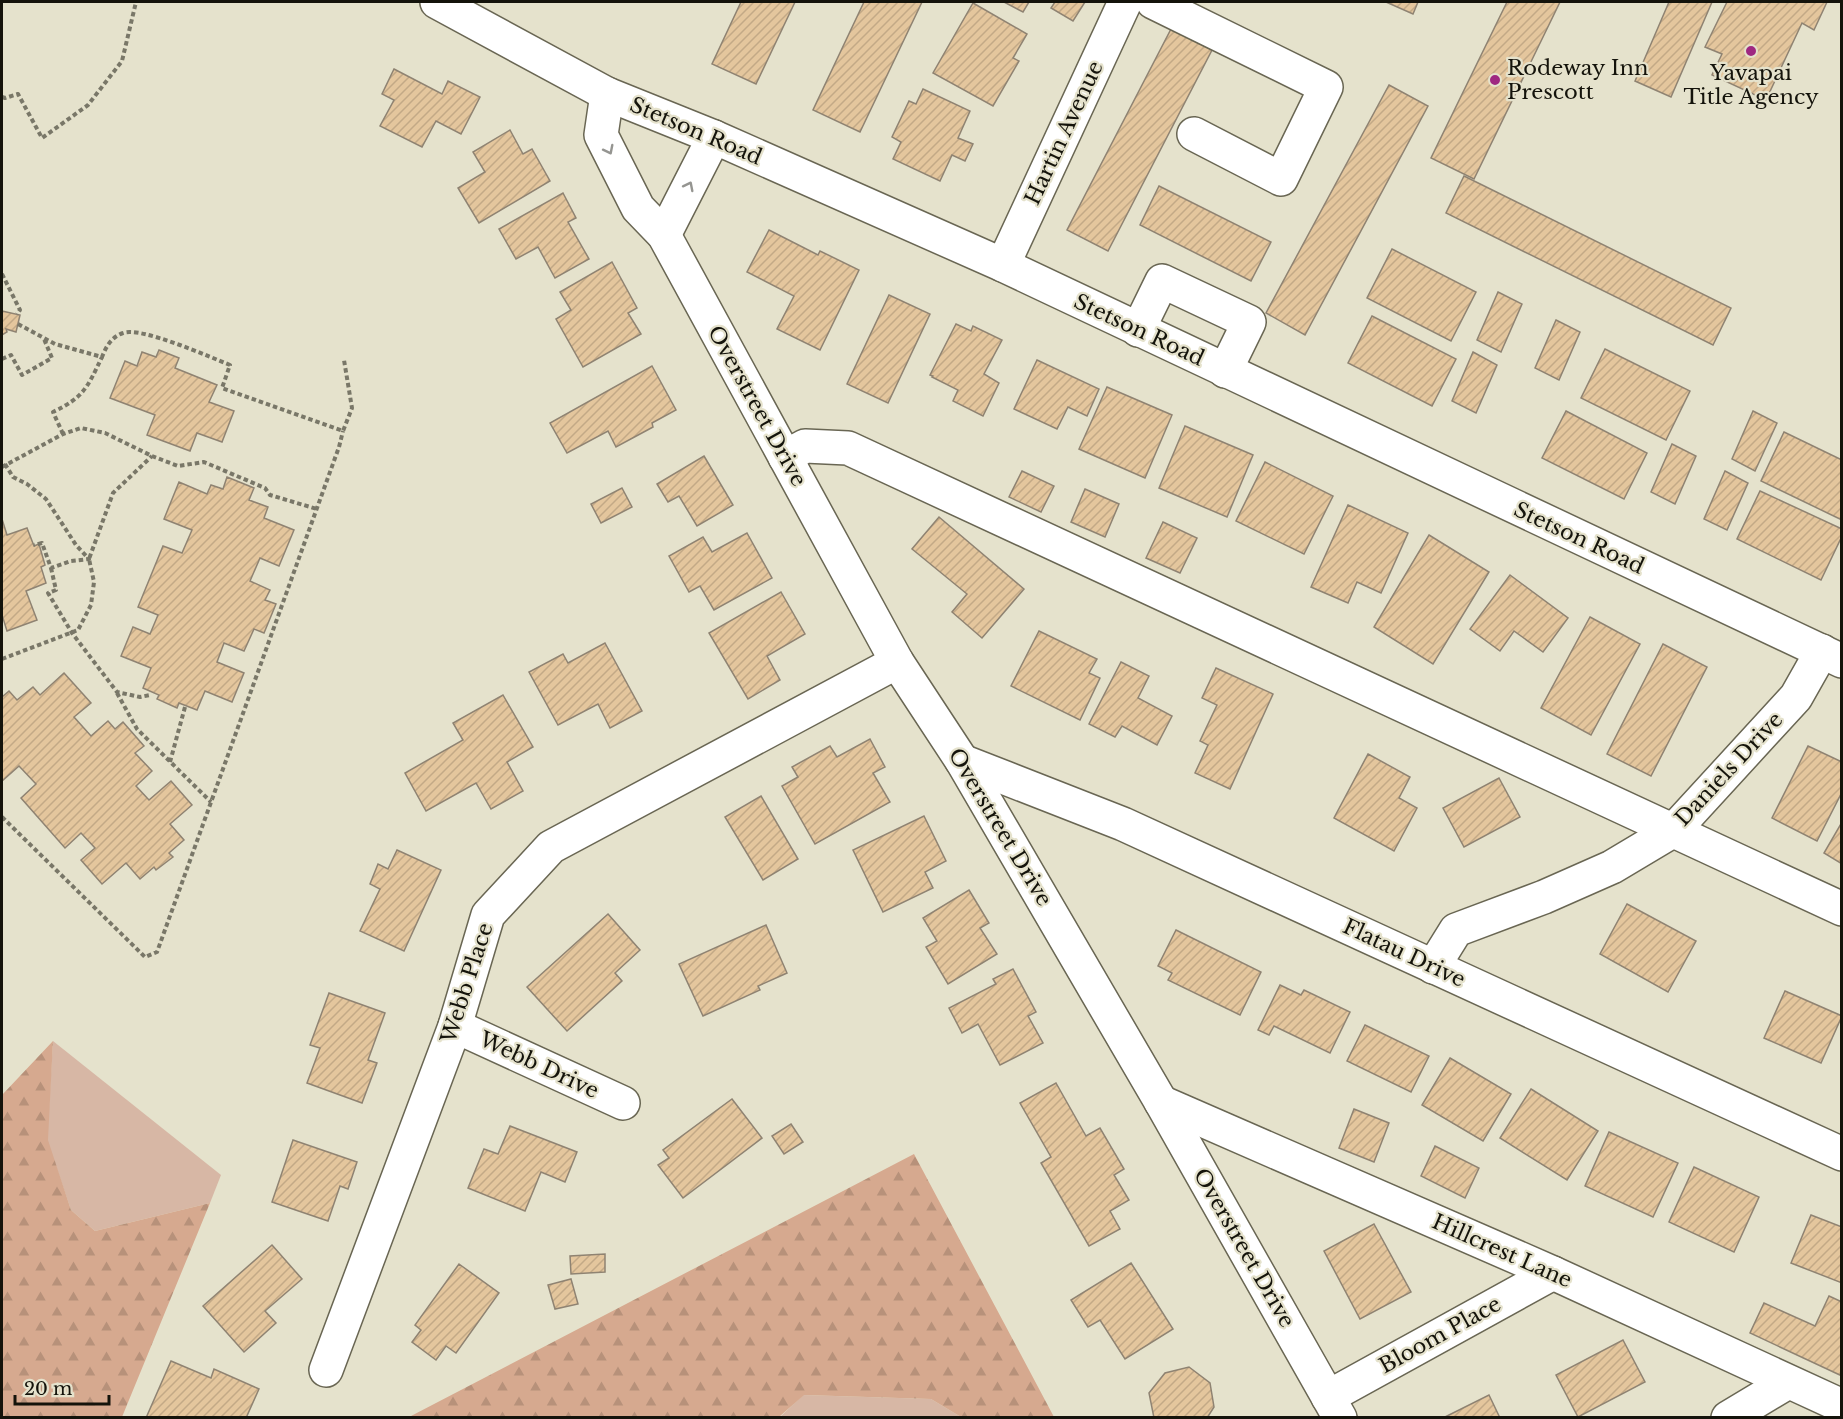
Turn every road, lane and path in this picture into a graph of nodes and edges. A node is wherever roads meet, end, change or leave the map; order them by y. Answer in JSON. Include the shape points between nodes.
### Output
{"nodes":[{"id":1,"x":136,"y":2,"type":"edge"},
{"id":2,"x":437,"y":2,"type":"edge"},
{"id":3,"x":1125,"y":2,"type":"edge"},
{"id":4,"x":1153,"y":2,"type":"edge"},
{"id":5,"x":607,"y":94,"type":"junction"},
{"id":6,"x":2,"y":97,"type":"edge"},
{"id":7,"x":1194,"y":134,"type":"dead end"},
{"id":8,"x":714,"y":136,"type":"junction"},
{"id":9,"x":664,"y":235,"type":"junction"},
{"id":10,"x":1003,"y":266,"type":"junction"},
{"id":11,"x":2,"y":274,"type":"edge"},
{"id":12,"x":17,"y":314,"type":"dead end"},
{"id":13,"x":18,"y":324,"type":"dead end"},
{"id":14,"x":1138,"y":330,"type":"junction"},
{"id":15,"x":44,"y":339,"type":"junction"},
{"id":16,"x":102,"y":357,"type":"junction"},
{"id":17,"x":2,"y":359,"type":"edge"},
{"id":18,"x":344,"y":360,"type":"dead end"},
{"id":19,"x":1225,"y":371,"type":"junction"},
{"id":20,"x":343,"y":431,"type":"junction"},
{"id":21,"x":63,"y":434,"type":"junction"},
{"id":22,"x":152,"y":456,"type":"junction"},
{"id":23,"x":784,"y":457,"type":"junction"},
{"id":24,"x":3,"y":466,"type":"edge"},
{"id":25,"x":317,"y":509,"type":"junction"},
{"id":26,"x":34,"y":545,"type":"dead end"},
{"id":27,"x":89,"y":559,"type":"junction"},
{"id":28,"x":51,"y":568,"type":"junction"},
{"id":29,"x":72,"y":633,"type":"junction"},
{"id":30,"x":1832,"y":656,"type":"edge"},
{"id":31,"x":2,"y":659,"type":"edge"},
{"id":32,"x":897,"y":662,"type":"junction"},
{"id":33,"x":117,"y":693,"type":"junction"},
{"id":34,"x":150,"y":695,"type":"dead end"},
{"id":35,"x":185,"y":707,"type":"dead end"},
{"id":36,"x":962,"y":761,"type":"junction"},
{"id":37,"x":170,"y":762,"type":"junction"},
{"id":38,"x":211,"y":802,"type":"junction"},
{"id":39,"x":2,"y":817,"type":"edge"},
{"id":40,"x":1674,"y":830,"type":"junction"},
{"id":41,"x":1842,"y":909,"type":"edge"},
{"id":42,"x":1433,"y":967,"type":"junction"},
{"id":43,"x":455,"y":1026,"type":"junction"},
{"id":44,"x":1161,"y":1102,"type":"junction"},
{"id":45,"x":623,"y":1103,"type":"dead end"},
{"id":46,"x":1842,"y":1154,"type":"edge"},
{"id":47,"x":1553,"y":1273,"type":"junction"},
{"id":48,"x":326,"y":1370,"type":"dead end"},
{"id":49,"x":1788,"y":1382,"type":"junction"},
{"id":50,"x":1842,"y":1406,"type":"edge"},
{"id":51,"x":1334,"y":1407,"type":"edge"},
{"id":52,"x":1728,"y":1418,"type":"edge"}],
"edges":[{"from":1,"to":6,"type":"path","via":[[122,61],[88,105],[42,138],[18,94]]},
{"from":2,"to":5,"type":"street","name":"Stetson Road"},
{"from":3,"to":10,"type":"street","name":"Hartin Avenue"},
{"from":4,"to":7,"type":"street","via":[[1326,87],[1281,179]]},
{"from":5,"to":8,"type":"street","name":"Stetson Road"},
{"from":5,"to":9,"type":"street","name":"Overstreet Drive","one_way":true,"via":[[602,135],[638,208]]},
{"from":9,"to":8,"type":"street","one_way":true},
{"from":8,"to":10,"type":"street","name":"Stetson Road"},
{"from":9,"to":23,"type":"street","name":"Overstreet Drive"},
{"from":10,"to":14,"type":"street","name":"Stetson Road"},
{"from":11,"to":12,"type":"path","via":[[20,310]]},
{"from":13,"to":15,"type":"path"},
{"from":14,"to":19,"type":"street","name":"Stetson Road"},
{"from":14,"to":19,"type":"street","via":[[1162,281],[1173,286],[1249,322]]},
{"from":15,"to":16,"type":"path"},
{"from":15,"to":17,"type":"path","via":[[52,358],[22,375],[11,354]]},
{"from":16,"to":20,"type":"path","via":[[109,342],[123,332],[141,332],[230,365],[222,388]]},
{"from":16,"to":21,"type":"path","via":[[87,389],[53,412]]},
{"from":18,"to":20,"type":"path","via":[[352,408]]},
{"from":19,"to":30,"type":"street","name":"Stetson Road"},
{"from":20,"to":25,"type":"path"},
{"from":21,"to":22,"type":"path","via":[[81,428],[105,433]]},
{"from":21,"to":24,"type":"path"},
{"from":22,"to":25,"type":"path","via":[[178,466],[204,462],[265,488],[270,495]]},
{"from":22,"to":27,"type":"path","via":[[112,493]]},
{"from":23,"to":32,"type":"street","name":"Overstreet Drive"},
{"from":23,"to":40,"type":"street","via":[[805,446],[848,448]]},
{"from":24,"to":27,"type":"path","via":[[46,499]]},
{"from":25,"to":38,"type":"path"},
{"from":26,"to":28,"type":"path","via":[[42,543]]},
{"from":27,"to":28,"type":"path"},
{"from":27,"to":29,"type":"path","via":[[94,582],[91,605],[78,630]]},
{"from":28,"to":29,"type":"path","via":[[56,590],[48,593]]},
{"from":29,"to":31,"type":"path"},
{"from":29,"to":33,"type":"path"},
{"from":30,"to":40,"type":"street","name":"Daniels Drive"},
{"from":32,"to":36,"type":"street","name":"Overstreet Drive"},
{"from":32,"to":43,"type":"street","name":"Webb Place","via":[[551,848],[488,915]]},
{"from":33,"to":34,"type":"path"},
{"from":33,"to":37,"type":"path","via":[[137,729]]},
{"from":35,"to":37,"type":"path"},
{"from":36,"to":42,"type":"street","name":"Flatau Drive","via":[[1123,824]]},
{"from":36,"to":44,"type":"street","name":"Overstreet Drive"},
{"from":37,"to":38,"type":"path"},
{"from":38,"to":39,"type":"path","via":[[157,952],[145,957]]},
{"from":40,"to":41,"type":"street"},
{"from":40,"to":42,"type":"street","name":"Daniels Drive","via":[[1612,867],[1456,930]]},
{"from":42,"to":46,"type":"street","name":"Flatau Drive"},
{"from":43,"to":45,"type":"street","name":"Webb Drive"},
{"from":43,"to":48,"type":"street","name":"Webb Place"},
{"from":44,"to":47,"type":"street","name":"Hillcrest Lane"},
{"from":44,"to":51,"type":"street","name":"Overstreet Drive"},
{"from":47,"to":49,"type":"street","name":"Hillcrest Lane"},
{"from":47,"to":51,"type":"street","name":"Bloom Place"},
{"from":49,"to":50,"type":"street","name":"Hillcrest Lane"},
{"from":49,"to":52,"type":"street"}]}
